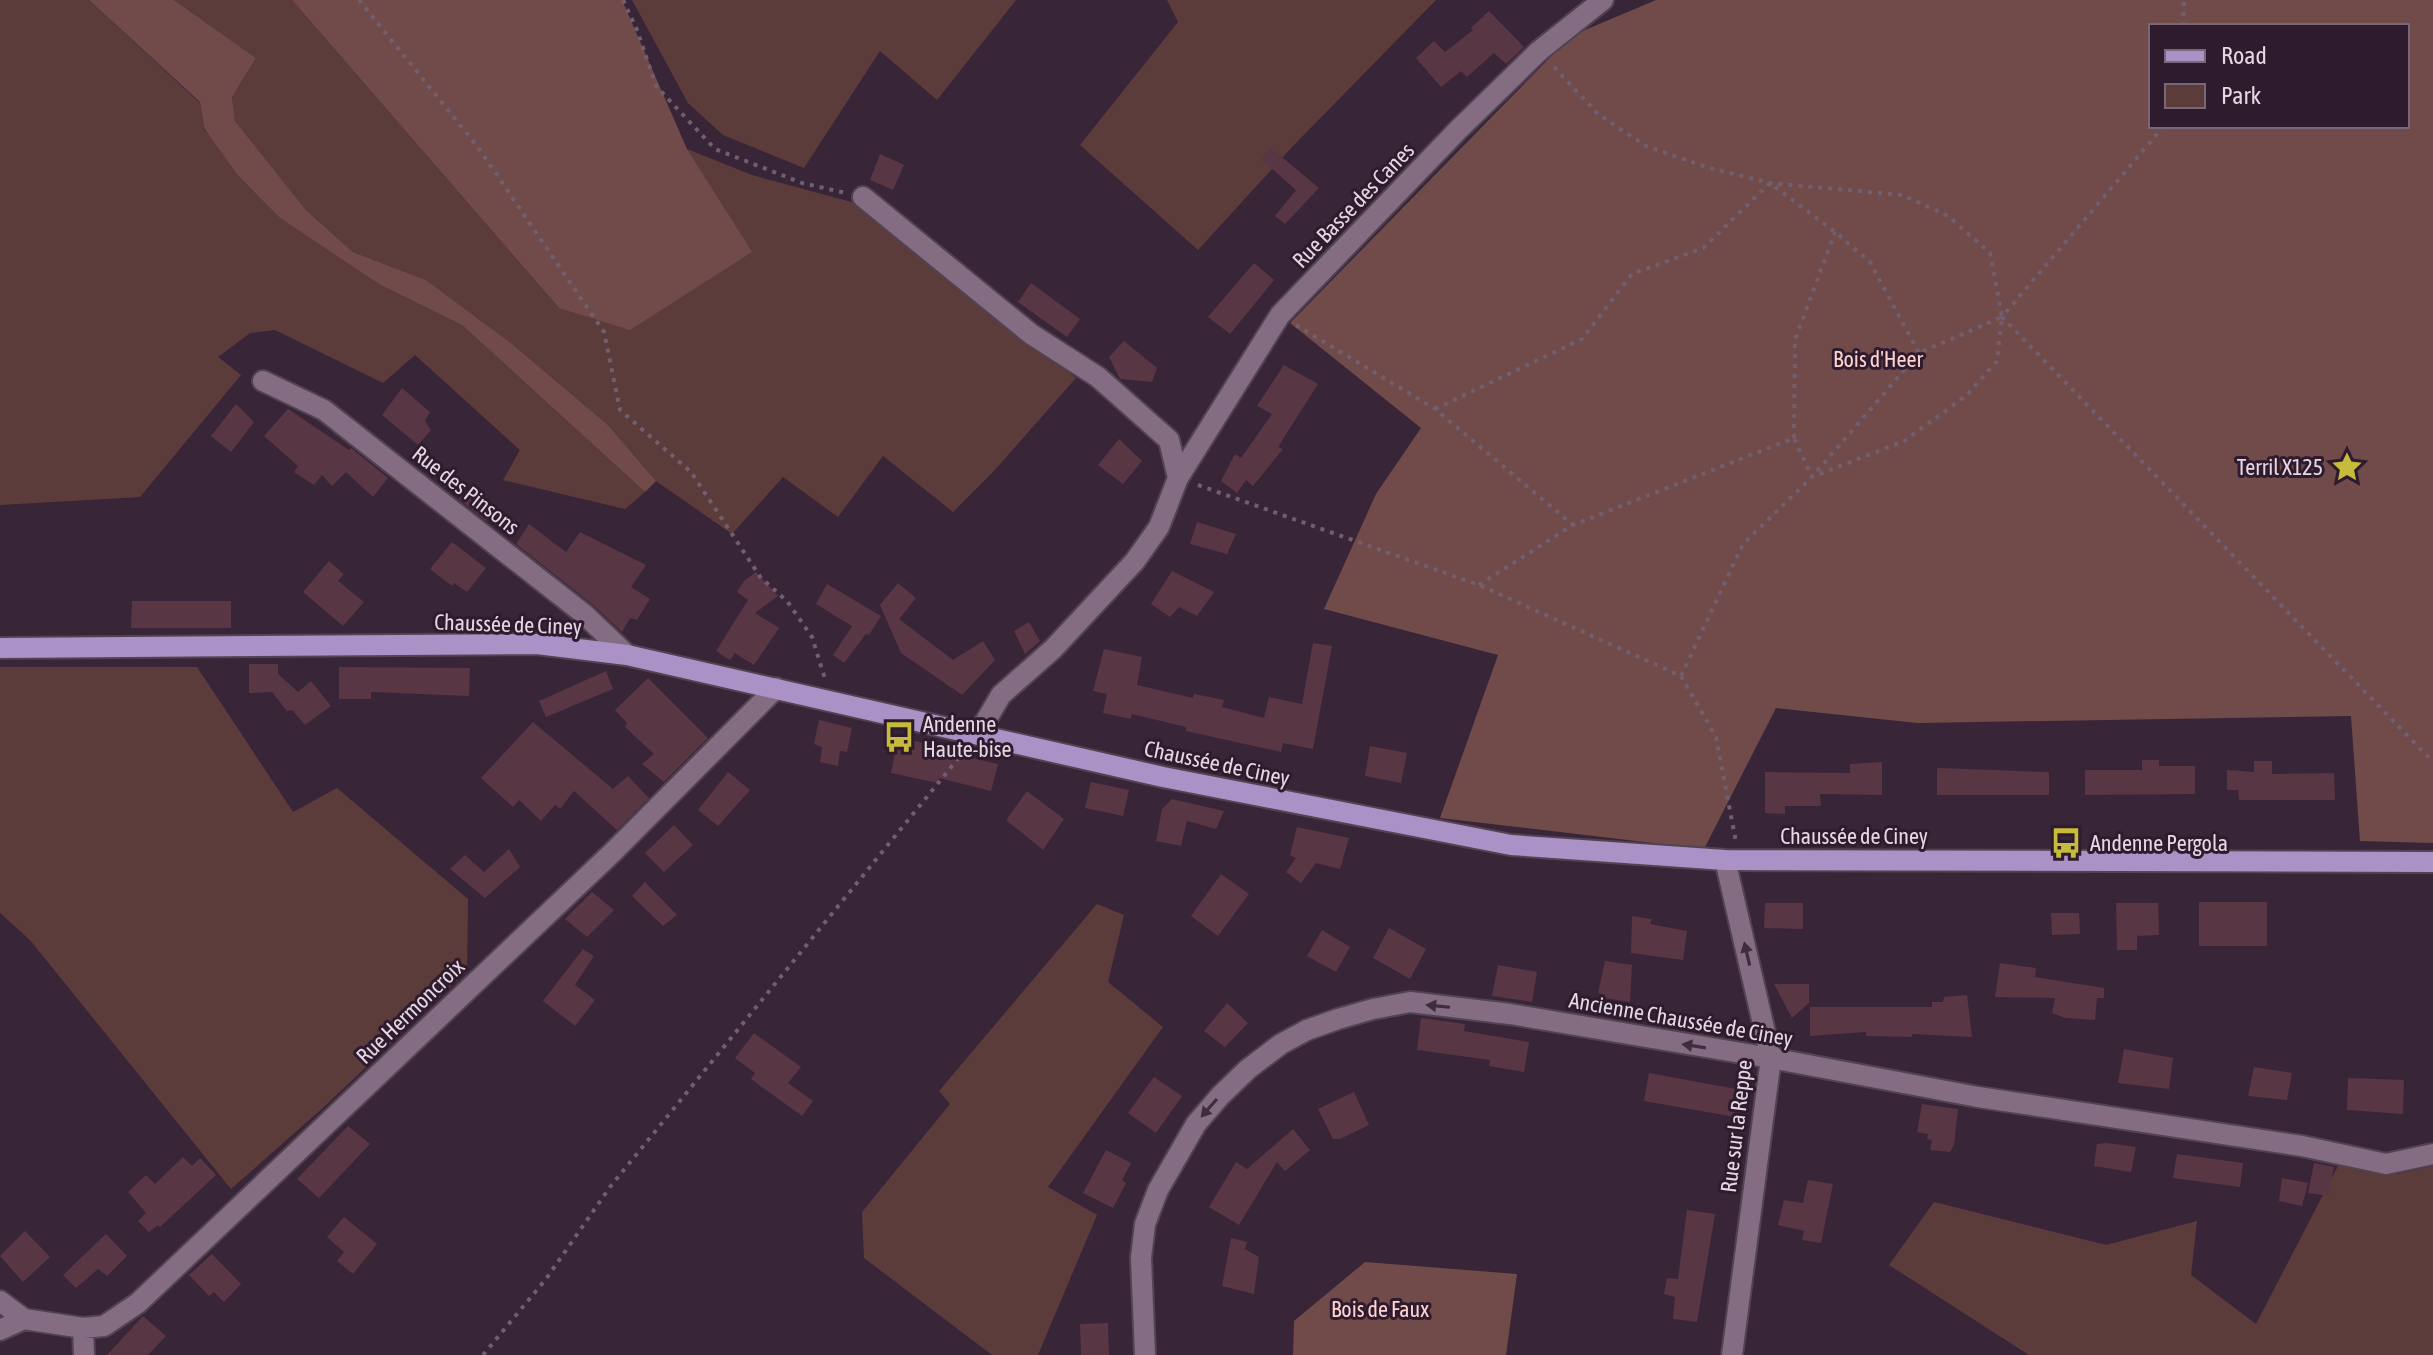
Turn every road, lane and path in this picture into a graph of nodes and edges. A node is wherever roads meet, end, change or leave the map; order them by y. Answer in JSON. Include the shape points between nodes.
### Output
{"nodes":[{"id":1,"x":359,"y":0,"type":"edge"},
{"id":2,"x":623,"y":0,"type":"edge"},
{"id":3,"x":1603,"y":0,"type":"edge"},
{"id":4,"x":2184,"y":0,"type":"edge"},
{"id":5,"x":2183,"y":24,"type":"edge"},
{"id":6,"x":1539,"y":51,"type":"junction"},
{"id":7,"x":2162,"y":128,"type":"edge"},
{"id":8,"x":1770,"y":183,"type":"junction"},
{"id":9,"x":863,"y":197,"type":"joint"},
{"id":10,"x":1835,"y":232,"type":"junction"},
{"id":11,"x":1280,"y":315,"type":"junction"},
{"id":12,"x":2002,"y":317,"type":"junction"},
{"id":13,"x":1919,"y":353,"type":"junction"},
{"id":14,"x":263,"y":381,"type":"dead end"},
{"id":15,"x":1435,"y":409,"type":"junction"},
{"id":16,"x":1794,"y":438,"type":"junction"},
{"id":17,"x":1812,"y":477,"type":"junction"},
{"id":18,"x":1178,"y":478,"type":"junction"},
{"id":19,"x":1573,"y":525,"type":"junction"},
{"id":20,"x":1479,"y":585,"type":"junction"},
{"id":21,"x":0,"y":648,"type":"edge"},
{"id":22,"x":627,"y":655,"type":"junction"},
{"id":23,"x":1681,"y":676,"type":"junction"},
{"id":24,"x":776,"y":688,"type":"junction"},
{"id":25,"x":832,"y":701,"type":"junction"},
{"id":26,"x":978,"y":734,"type":"junction"},
{"id":27,"x":2433,"y":762,"type":"edge"},
{"id":28,"x":1733,"y":860,"type":"junction"},
{"id":29,"x":2433,"y":862,"type":"edge"},
{"id":30,"x":1771,"y":1058,"type":"junction"},
{"id":31,"x":2433,"y":1154,"type":"edge"},
{"id":32,"x":0,"y":1301,"type":"edge"},
{"id":33,"x":24,"y":1319,"type":"junction"},
{"id":34,"x":83,"y":1328,"type":"junction"},
{"id":35,"x":0,"y":1330,"type":"edge"},
{"id":36,"x":84,"y":1355,"type":"edge"},
{"id":37,"x":483,"y":1355,"type":"edge"},
{"id":38,"x":1145,"y":1355,"type":"edge"},
{"id":39,"x":1732,"y":1355,"type":"edge"}],
"edges":[{"from":1,"to":25,"type":"path","via":[[477,146],[604,332],[620,410],[691,472],[761,578],[787,601],[812,637]]},
{"from":2,"to":9,"type":"path","via":[[656,86],[715,149],[802,183]]},
{"from":3,"to":6,"type":"street","name":"Rue Basse des Canes"},
{"from":4,"to":5,"type":"path"},
{"from":6,"to":8,"type":"path","via":[[1598,114],[1646,146]]},
{"from":6,"to":11,"type":"street","name":"Rue Basse des Canes"},
{"from":7,"to":12,"type":"path"},
{"from":8,"to":10,"type":"path"},
{"from":8,"to":12,"type":"path","via":[[1902,195],[1948,216],[1990,253]]},
{"from":8,"to":15,"type":"path","via":[[1703,248],[1632,274],[1582,339]]},
{"from":9,"to":18,"type":"street","via":[[1031,334],[1098,377],[1169,440]]},
{"from":10,"to":13,"type":"path","via":[[1870,262]]},
{"from":10,"to":16,"type":"path","via":[[1795,340]]},
{"from":11,"to":15,"type":"path"},
{"from":11,"to":18,"type":"street","name":"Rue Basse des Canes"},
{"from":12,"to":13,"type":"path"},
{"from":12,"to":17,"type":"path","via":[[1997,361],[1967,395],[1904,441]]},
{"from":12,"to":27,"type":"path"},
{"from":13,"to":17,"type":"path"},
{"from":14,"to":22,"type":"street","name":"Rue des Pinsons","via":[[324,410],[584,614]]},
{"from":15,"to":19,"type":"path"},
{"from":16,"to":17,"type":"path"},
{"from":16,"to":19,"type":"path"},
{"from":17,"to":23,"type":"path","via":[[1743,544]]},
{"from":18,"to":20,"type":"path"},
{"from":18,"to":26,"type":"street","name":"Rue Basse des Canes","via":[[1159,527],[1135,561],[1053,649],[1001,695]]},
{"from":19,"to":20,"type":"path"},
{"from":20,"to":23,"type":"path"},
{"from":21,"to":22,"type":"main road","name":"Chaussée de Ciney","via":[[537,644]]},
{"from":22,"to":24,"type":"main road","name":"Chaussée de Ciney"},
{"from":23,"to":28,"type":"path","via":[[1716,737]]},
{"from":24,"to":25,"type":"main road","name":"Chaussée de Ciney"},
{"from":24,"to":34,"type":"street","name":"Rue Hermoncroix","via":[[614,851],[138,1303],[104,1326]]},
{"from":25,"to":26,"type":"main road","name":"Chaussée de Ciney"},
{"from":26,"to":28,"type":"main road","name":"Chaussée de Ciney","via":[[1163,777],[1511,845]]},
{"from":26,"to":37,"type":"path","via":[[610,1187],[546,1279]]},
{"from":28,"to":29,"type":"main road","name":"Chaussée de Ciney"},
{"from":30,"to":28,"type":"street","name":"Rue sur la Reppe","one_way":true},
{"from":30,"to":31,"type":"street","name":"Ancienne Chaussée de Ciney","via":[[2386,1164]]},
{"from":30,"to":38,"type":"street","name":"Ancienne Chaussée de Ciney","one_way":true,"via":[[1410,1002],[1307,1030],[1248,1069],[1220,1096],[1196,1124],[1158,1190],[1145,1224],[1141,1258]]},
{"from":30,"to":39,"type":"street","name":"Rue sur la Reppe"},
{"from":32,"to":33,"type":"street"},
{"from":33,"to":34,"type":"street"},
{"from":33,"to":35,"type":"street"},
{"from":34,"to":36,"type":"street"}]}
